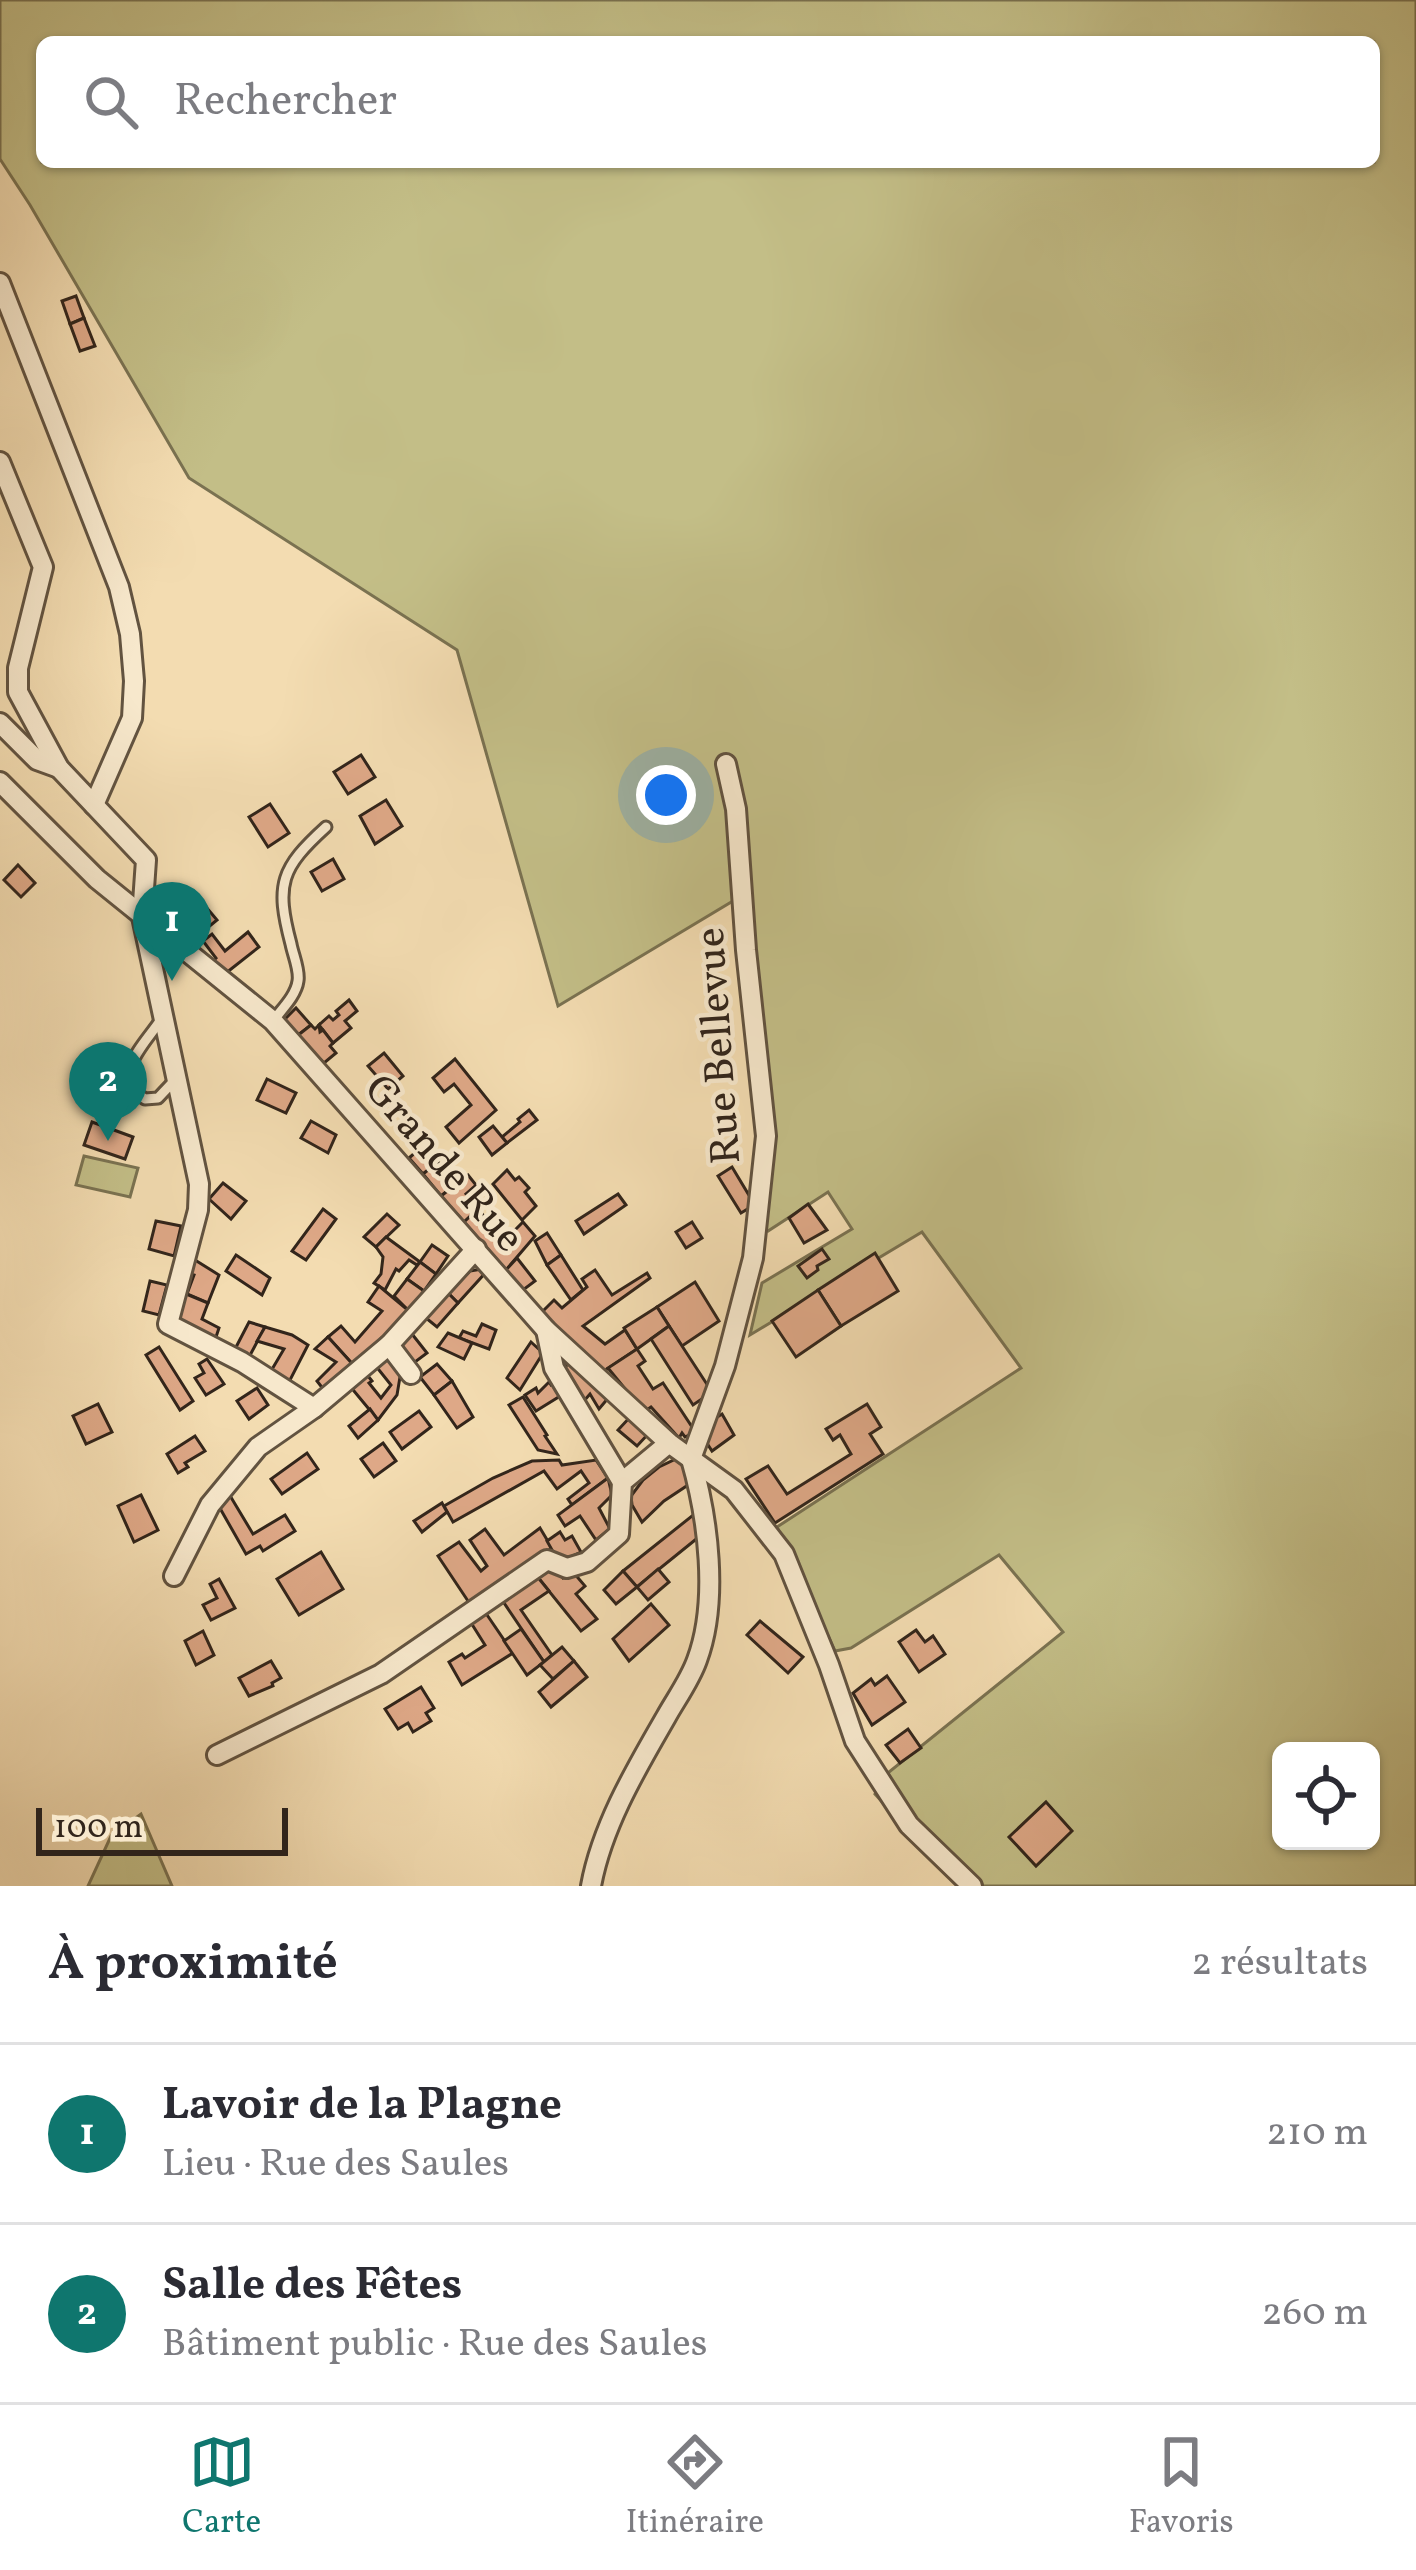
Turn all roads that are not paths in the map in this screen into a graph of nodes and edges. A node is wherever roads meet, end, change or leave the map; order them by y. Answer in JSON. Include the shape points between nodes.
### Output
{"nodes":[{"id":1,"x":0,"y":283,"type":"edge"},
{"id":2,"x":0,"y":463,"type":"edge"},
{"id":3,"x":0,"y":723,"type":"edge"},
{"id":4,"x":726,"y":764,"type":"dead end"},
{"id":5,"x":59,"y":768,"type":"junction"},
{"id":6,"x":0,"y":782,"type":"edge"},
{"id":7,"x":94,"y":806,"type":"junction"},
{"id":8,"x":326,"y":827,"type":"dead end"},
{"id":9,"x":142,"y":917,"type":"junction"},
{"id":10,"x":163,"y":1017,"type":"junction"},
{"id":11,"x":273,"y":1021,"type":"junction"},
{"id":12,"x":178,"y":1079,"type":"junction"},
{"id":13,"x":476,"y":1249,"type":"junction"},
{"id":14,"x":546,"y":1330,"type":"junction"},
{"id":15,"x":389,"y":1346,"type":"junction"},
{"id":16,"x":411,"y":1374,"type":"dead end"},
{"id":17,"x":314,"y":1408,"type":"junction"},
{"id":18,"x":669,"y":1443,"type":"junction"},
{"id":19,"x":653,"y":1457,"type":"junction"},
{"id":20,"x":607,"y":1458,"type":"junction"},
{"id":21,"x":691,"y":1459,"type":"junction"},
{"id":22,"x":622,"y":1482,"type":"junction"},
{"id":23,"x":174,"y":1576,"type":"dead end"},
{"id":24,"x":217,"y":1755,"type":"dead end"},
{"id":25,"x":591,"y":1886,"type":"edge"},
{"id":26,"x":972,"y":1886,"type":"edge"}],
"edges":[{"from":1,"to":7,"type":"street","via":[[119,586],[130,634],[132,718]]},
{"from":2,"to":5,"type":"street","via":[[43,567],[18,692]]},
{"from":3,"to":5,"type":"street","via":[[37,760]]},
{"from":4,"to":21,"type":"street","name":"Rue Bellevue","via":[[766,1136],[753,1258]]},
{"from":5,"to":7,"type":"street"},
{"from":6,"to":9,"type":"street","name":"Grande Rue"},
{"from":7,"to":9,"type":"street","via":[[146,860]]},
{"from":8,"to":11,"type":"lane","via":[[288,868],[282,899],[299,978]]},
{"from":9,"to":10,"type":"street"},
{"from":9,"to":11,"type":"street","name":"Grande Rue"},
{"from":10,"to":12,"type":"street"},
{"from":10,"to":12,"type":"lane","via":[[127,1078],[145,1099]]},
{"from":11,"to":13,"type":"street","name":"Grande Rue"},
{"from":12,"to":17,"type":"street","via":[[198,1210],[168,1324]]},
{"from":13,"to":14,"type":"street","name":"Grande Rue"},
{"from":13,"to":15,"type":"street"},
{"from":14,"to":18,"type":"street","name":"Grande Rue"},
{"from":14,"to":20,"type":"street","via":[[554,1368]]},
{"from":15,"to":16,"type":"street"},
{"from":15,"to":17,"type":"street"},
{"from":17,"to":23,"type":"street","via":[[258,1447],[210,1505]]},
{"from":18,"to":19,"type":"street"},
{"from":18,"to":21,"type":"street","name":"Grande Rue"},
{"from":19,"to":20,"type":"street"},
{"from":19,"to":22,"type":"street"},
{"from":20,"to":22,"type":"street"},
{"from":21,"to":25,"type":"street","via":[[704,1503],[709,1612],[698,1660],[610,1824]]},
{"from":21,"to":26,"type":"street","name":"Grande Rue","via":[[734,1490],[784,1554],[855,1741],[909,1825]]},
{"from":22,"to":24,"type":"street","via":[[619,1534],[587,1562],[567,1568],[548,1560],[381,1674]]}]}
